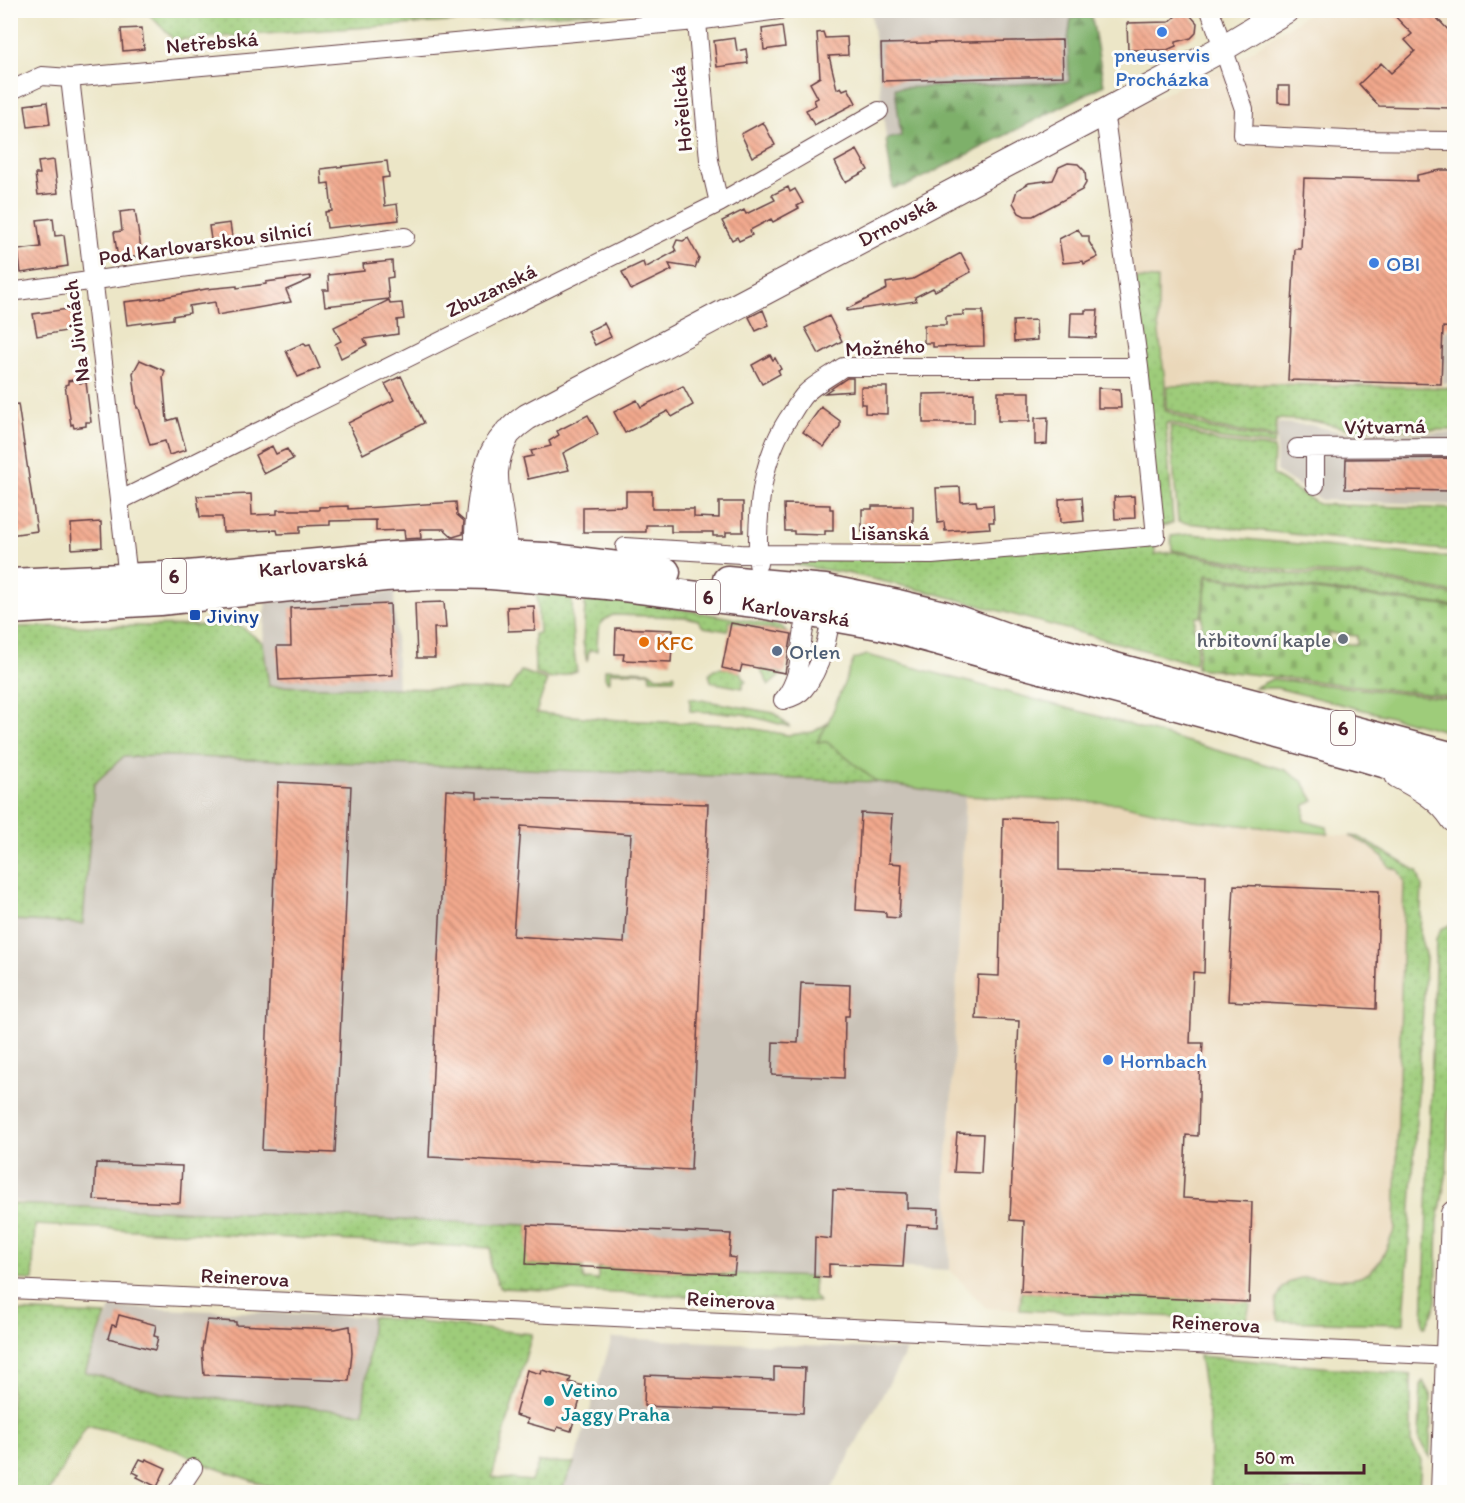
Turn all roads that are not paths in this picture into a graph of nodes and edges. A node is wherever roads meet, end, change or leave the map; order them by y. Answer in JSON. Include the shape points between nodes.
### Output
{"nodes":[{"id":1,"x":779,"y":10,"type":"edge"},
{"id":2,"x":1210,"y":10,"type":"edge"},
{"id":3,"x":1287,"y":10,"type":"edge"},
{"id":4,"x":696,"y":16,"type":"edge"},
{"id":5,"x":1223,"y":48,"type":"junction"},
{"id":6,"x":70,"y":78,"type":"junction"},
{"id":7,"x":10,"y":91,"type":"edge"},
{"id":8,"x":879,"y":111,"type":"dead end"},
{"id":9,"x":1101,"y":114,"type":"junction"},
{"id":10,"x":1455,"y":141,"type":"edge"},
{"id":11,"x":719,"y":203,"type":"junction"},
{"id":12,"x":405,"y":237,"type":"dead end"},
{"id":13,"x":93,"y":281,"type":"junction"},
{"id":14,"x":10,"y":292,"type":"edge"},
{"id":15,"x":1139,"y":367,"type":"junction"},
{"id":16,"x":1455,"y":447,"type":"edge"},
{"id":17,"x":1297,"y":448,"type":"dead end"},
{"id":18,"x":1316,"y":449,"type":"junction"},
{"id":19,"x":1315,"y":485,"type":"dead end"},
{"id":20,"x":118,"y":501,"type":"junction"},
{"id":21,"x":625,"y":547,"type":"dead end"},
{"id":22,"x":758,"y":554,"type":"junction"},
{"id":23,"x":491,"y":560,"type":"junction"},
{"id":24,"x":128,"y":578,"type":"junction"},
{"id":25,"x":10,"y":583,"type":"edge"},
{"id":26,"x":758,"y":584,"type":"junction"},
{"id":27,"x":821,"y":605,"type":"junction"},
{"id":28,"x":10,"y":610,"type":"edge"},
{"id":29,"x":1363,"y":757,"type":"junction"},
{"id":30,"x":1455,"y":757,"type":"edge"},
{"id":31,"x":1455,"y":783,"type":"edge"},
{"id":32,"x":1455,"y":819,"type":"edge"},
{"id":33,"x":1455,"y":1214,"type":"edge"},
{"id":34,"x":10,"y":1289,"type":"edge"},
{"id":35,"x":1452,"y":1356,"type":"edge"},
{"id":36,"x":193,"y":1468,"type":"dead end"},
{"id":37,"x":177,"y":1492,"type":"edge"},
{"id":38,"x":1444,"y":1492,"type":"edge"}],
"edges":[{"from":1,"to":4,"type":"street","name":"Netřebská"},
{"from":2,"to":5,"type":"street"},
{"from":3,"to":5,"type":"main road","name":"Drnovská"},
{"from":4,"to":6,"type":"street","name":"Netřebská"},
{"from":4,"to":11,"type":"street","name":"Hořelická","via":[[708,160]]},
{"from":5,"to":9,"type":"main road","name":"Drnovská"},
{"from":5,"to":10,"type":"street","via":[[1244,109],[1243,135]]},
{"from":6,"to":7,"type":"street","name":"Netřebská","via":[[42,76]]},
{"from":6,"to":13,"type":"street","name":"Na Jivinách"},
{"from":8,"to":11,"type":"street","name":"Zbuzanská"},
{"from":9,"to":15,"type":"street","via":[[1106,125]]},
{"from":9,"to":23,"type":"main road","name":"Drnovská","via":[[542,407],[508,432],[494,452],[485,477],[479,520]]},
{"from":11,"to":20,"type":"street","name":"Zbuzanská"},
{"from":12,"to":13,"type":"street","name":"Pod Karlovarskou silnicí"},
{"from":13,"to":14,"type":"street","name":"Pod Karlovarskou silnicí"},
{"from":13,"to":20,"type":"street","name":"Na Jivinách"},
{"from":15,"to":22,"type":"street","name":"Možného","via":[[843,367],[805,394],[772,447],[764,475]]},
{"from":15,"to":22,"type":"street","name":"Lišanská","via":[[1156,536],[932,555]]},
{"from":16,"to":18,"type":"street","name":"Výtvarná"},
{"from":17,"to":18,"type":"street","name":"Výtvarná"},
{"from":18,"to":19,"type":"street","name":"Výtvarná"},
{"from":20,"to":24,"type":"street","name":"Na Jivinách"},
{"from":21,"to":22,"type":"street","name":"Lišanská"},
{"from":22,"to":26,"type":"street","name":"Možného"},
{"from":23,"to":24,"type":"main road","name":"Karlovarská","number":"6","via":[[392,556]]},
{"from":23,"to":26,"type":"main road","name":"Karlovarská","number":"6","via":[[545,557]]},
{"from":23,"to":27,"type":"main road","name":"Karlovarská","number":"6","via":[[607,585],[755,603]]},
{"from":23,"to":28,"type":"main road","name":"Karlovarská","number":"6","via":[[453,574],[160,601]]},
{"from":24,"to":25,"type":"main road","name":"Karlovarská","number":"6"},
{"from":26,"to":27,"type":"main road","name":"Karlovarská","number":"6"},
{"from":27,"to":29,"type":"main road","name":"Karlovarská","number":"6"},
{"from":27,"to":30,"type":"main road","name":"Karlovarská","number":"6","via":[[944,615],[1017,641]]},
{"from":29,"to":31,"type":"main road","name":"Karlovarská","number":"6"},
{"from":29,"to":32,"type":"main road","via":[[1428,791]]},
{"from":33,"to":35,"type":"main road"},
{"from":34,"to":35,"type":"street","name":"Reinerova"},
{"from":35,"to":38,"type":"main road"},
{"from":36,"to":37,"type":"street"}]}
